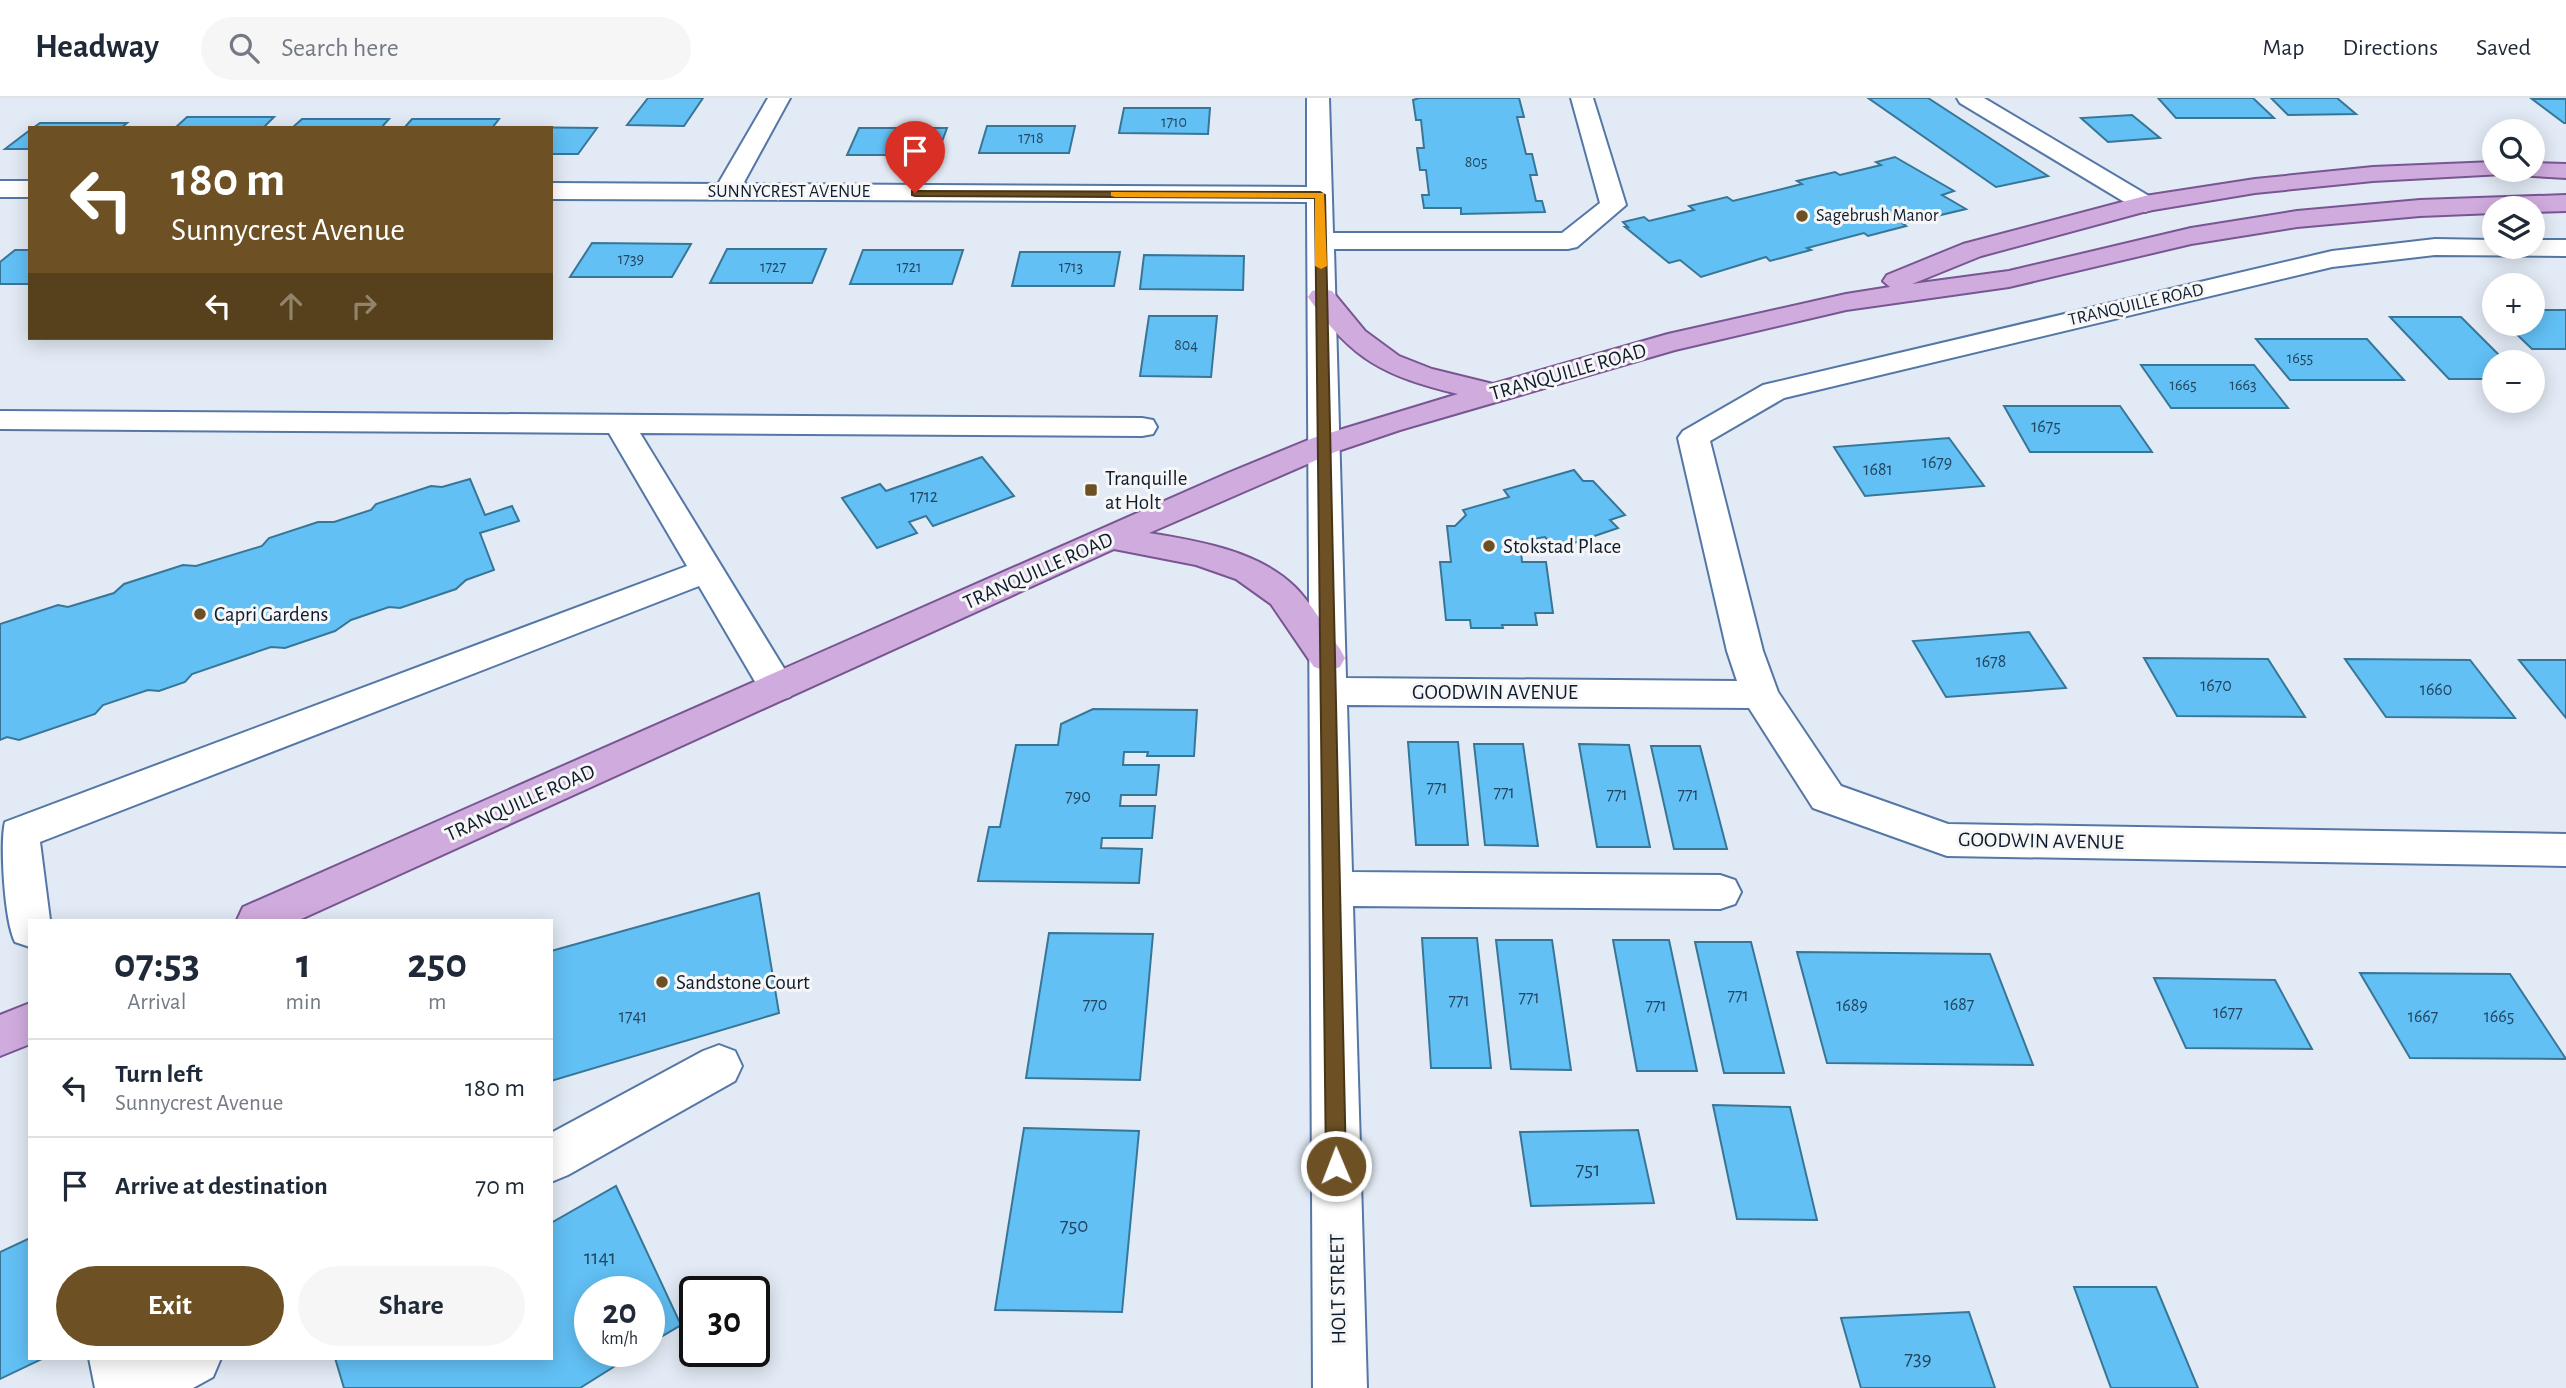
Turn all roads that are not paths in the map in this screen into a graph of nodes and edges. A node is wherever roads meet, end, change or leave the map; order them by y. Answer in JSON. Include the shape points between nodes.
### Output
{"nodes":[{"id":1,"x":779,"y":98,"type":"edge"},
{"id":2,"x":1318,"y":98,"type":"edge"},
{"id":3,"x":1582,"y":98,"type":"edge"},
{"id":4,"x":1968,"y":98,"type":"edge"},
{"id":5,"x":2482,"y":169,"type":"edge"},
{"id":6,"x":2545,"y":170,"type":"edge"},
{"id":7,"x":2566,"y":170,"type":"edge"},
{"id":8,"x":0,"y":189,"type":"edge"},
{"id":9,"x":28,"y":189,"type":"edge"},
{"id":10,"x":553,"y":191,"type":"edge"},
{"id":11,"x":726,"y":192,"type":"junction"},
{"id":12,"x":1320,"y":195,"type":"junction"},
{"id":13,"x":2566,"y":203,"type":"edge"},
{"id":14,"x":2145,"y":204,"type":"junction"},
{"id":15,"x":1321,"y":241,"type":"junction"},
{"id":16,"x":2566,"y":248,"type":"edge"},
{"id":17,"x":1322,"y":297,"type":"junction"},
{"id":18,"x":1846,"y":302,"type":"junction"},
{"id":19,"x":1495,"y":393,"type":"junction"},
{"id":20,"x":0,"y":420,"type":"edge"},
{"id":21,"x":620,"y":425,"type":"junction"},
{"id":22,"x":1142,"y":427,"type":"dead end"},
{"id":23,"x":1324,"y":445,"type":"junction"},
{"id":24,"x":1112,"y":538,"type":"junction"},
{"id":25,"x":706,"y":571,"type":"junction"},
{"id":26,"x":1327,"y":675,"type":"junction"},
{"id":27,"x":778,"y":688,"type":"junction"},
{"id":28,"x":1760,"y":695,"type":"junction"},
{"id":29,"x":2566,"y":850,"type":"edge"},
{"id":30,"x":1331,"y":889,"type":"junction"},
{"id":31,"x":1720,"y":892,"type":"dead end"},
{"id":32,"x":29,"y":919,"type":"edge"},
{"id":33,"x":260,"y":919,"type":"edge"},
{"id":34,"x":28,"y":1024,"type":"edge"},
{"id":35,"x":0,"y":1036,"type":"edge"},
{"id":36,"x":719,"y":1066,"type":"dead end"},
{"id":37,"x":553,"y":1158,"type":"edge"},
{"id":38,"x":116,"y":1360,"type":"edge"},
{"id":39,"x":190,"y":1360,"type":"edge"},
{"id":40,"x":122,"y":1388,"type":"edge"},
{"id":41,"x":140,"y":1388,"type":"edge"},
{"id":42,"x":1340,"y":1388,"type":"edge"}],
"edges":[{"from":1,"to":11,"type":"street"},
{"from":2,"to":12,"type":"street","name":"HOLT STREET"},
{"from":3,"to":15,"type":"street","via":[[1613,205],[1568,241]]},
{"from":4,"to":14,"type":"street"},
{"from":5,"to":14,"type":"main road","name":"TRANQUILLE ROAD","via":[[2372,174]]},
{"from":6,"to":7,"type":"main road"},
{"from":8,"to":9,"type":"street"},
{"from":10,"to":11,"type":"street","name":"SUNNYCREST AVENUE"},
{"from":11,"to":12,"type":"street","name":"SUNNYCREST AVENUE"},
{"from":12,"to":15,"type":"street","name":"HOLT STREET"},
{"from":13,"to":18,"type":"main road","name":"TRANQUILLE ROAD","via":[[2420,208],[2297,219],[2191,236],[2009,279]]},
{"from":14,"to":18,"type":"main road","name":"TRANQUILLE ROAD","via":[[1972,250]]},
{"from":15,"to":17,"type":"street","name":"HOLT STREET"},
{"from":16,"to":28,"type":"street","name":"TRANQUILLE ROAD","via":[[2435,247],[2332,258],[1774,391],[1694,438],[1745,651]]},
{"from":17,"to":19,"type":"main road","via":[[1361,344],[1383,359],[1426,377]]},
{"from":17,"to":23,"type":"street","name":"HOLT STREET"},
{"from":18,"to":19,"type":"main road","name":"TRANQUILLE ROAD","via":[[1668,343]]},
{"from":19,"to":23,"type":"main road","name":"TRANQUILLE ROAD"},
{"from":20,"to":21,"type":"street"},
{"from":21,"to":22,"type":"street"},
{"from":21,"to":25,"type":"street"},
{"from":23,"to":24,"type":"main road","name":"TRANQUILLE ROAD"},
{"from":23,"to":26,"type":"street","name":"HOLT STREET"},
{"from":24,"to":26,"type":"main road","via":[[1189,550],[1252,574],[1282,595]]},
{"from":24,"to":27,"type":"main road","name":"TRANQUILLE ROAD"},
{"from":25,"to":27,"type":"street"},
{"from":25,"to":32,"type":"street","via":[[19,833]]},
{"from":26,"to":28,"type":"street","name":"GOODWIN AVENUE"},
{"from":26,"to":30,"type":"street","name":"HOLT STREET"},
{"from":27,"to":33,"type":"main road","name":"TRANQUILLE ROAD"},
{"from":28,"to":29,"type":"street","name":"GOODWIN AVENUE","via":[[1827,797],[1947,840]]},
{"from":30,"to":31,"type":"street"},
{"from":30,"to":42,"type":"street","name":"HOLT STREET"},
{"from":34,"to":35,"type":"main road"},
{"from":36,"to":37,"type":"street"},
{"from":38,"to":40,"type":"street"},
{"from":39,"to":41,"type":"street"}]}
